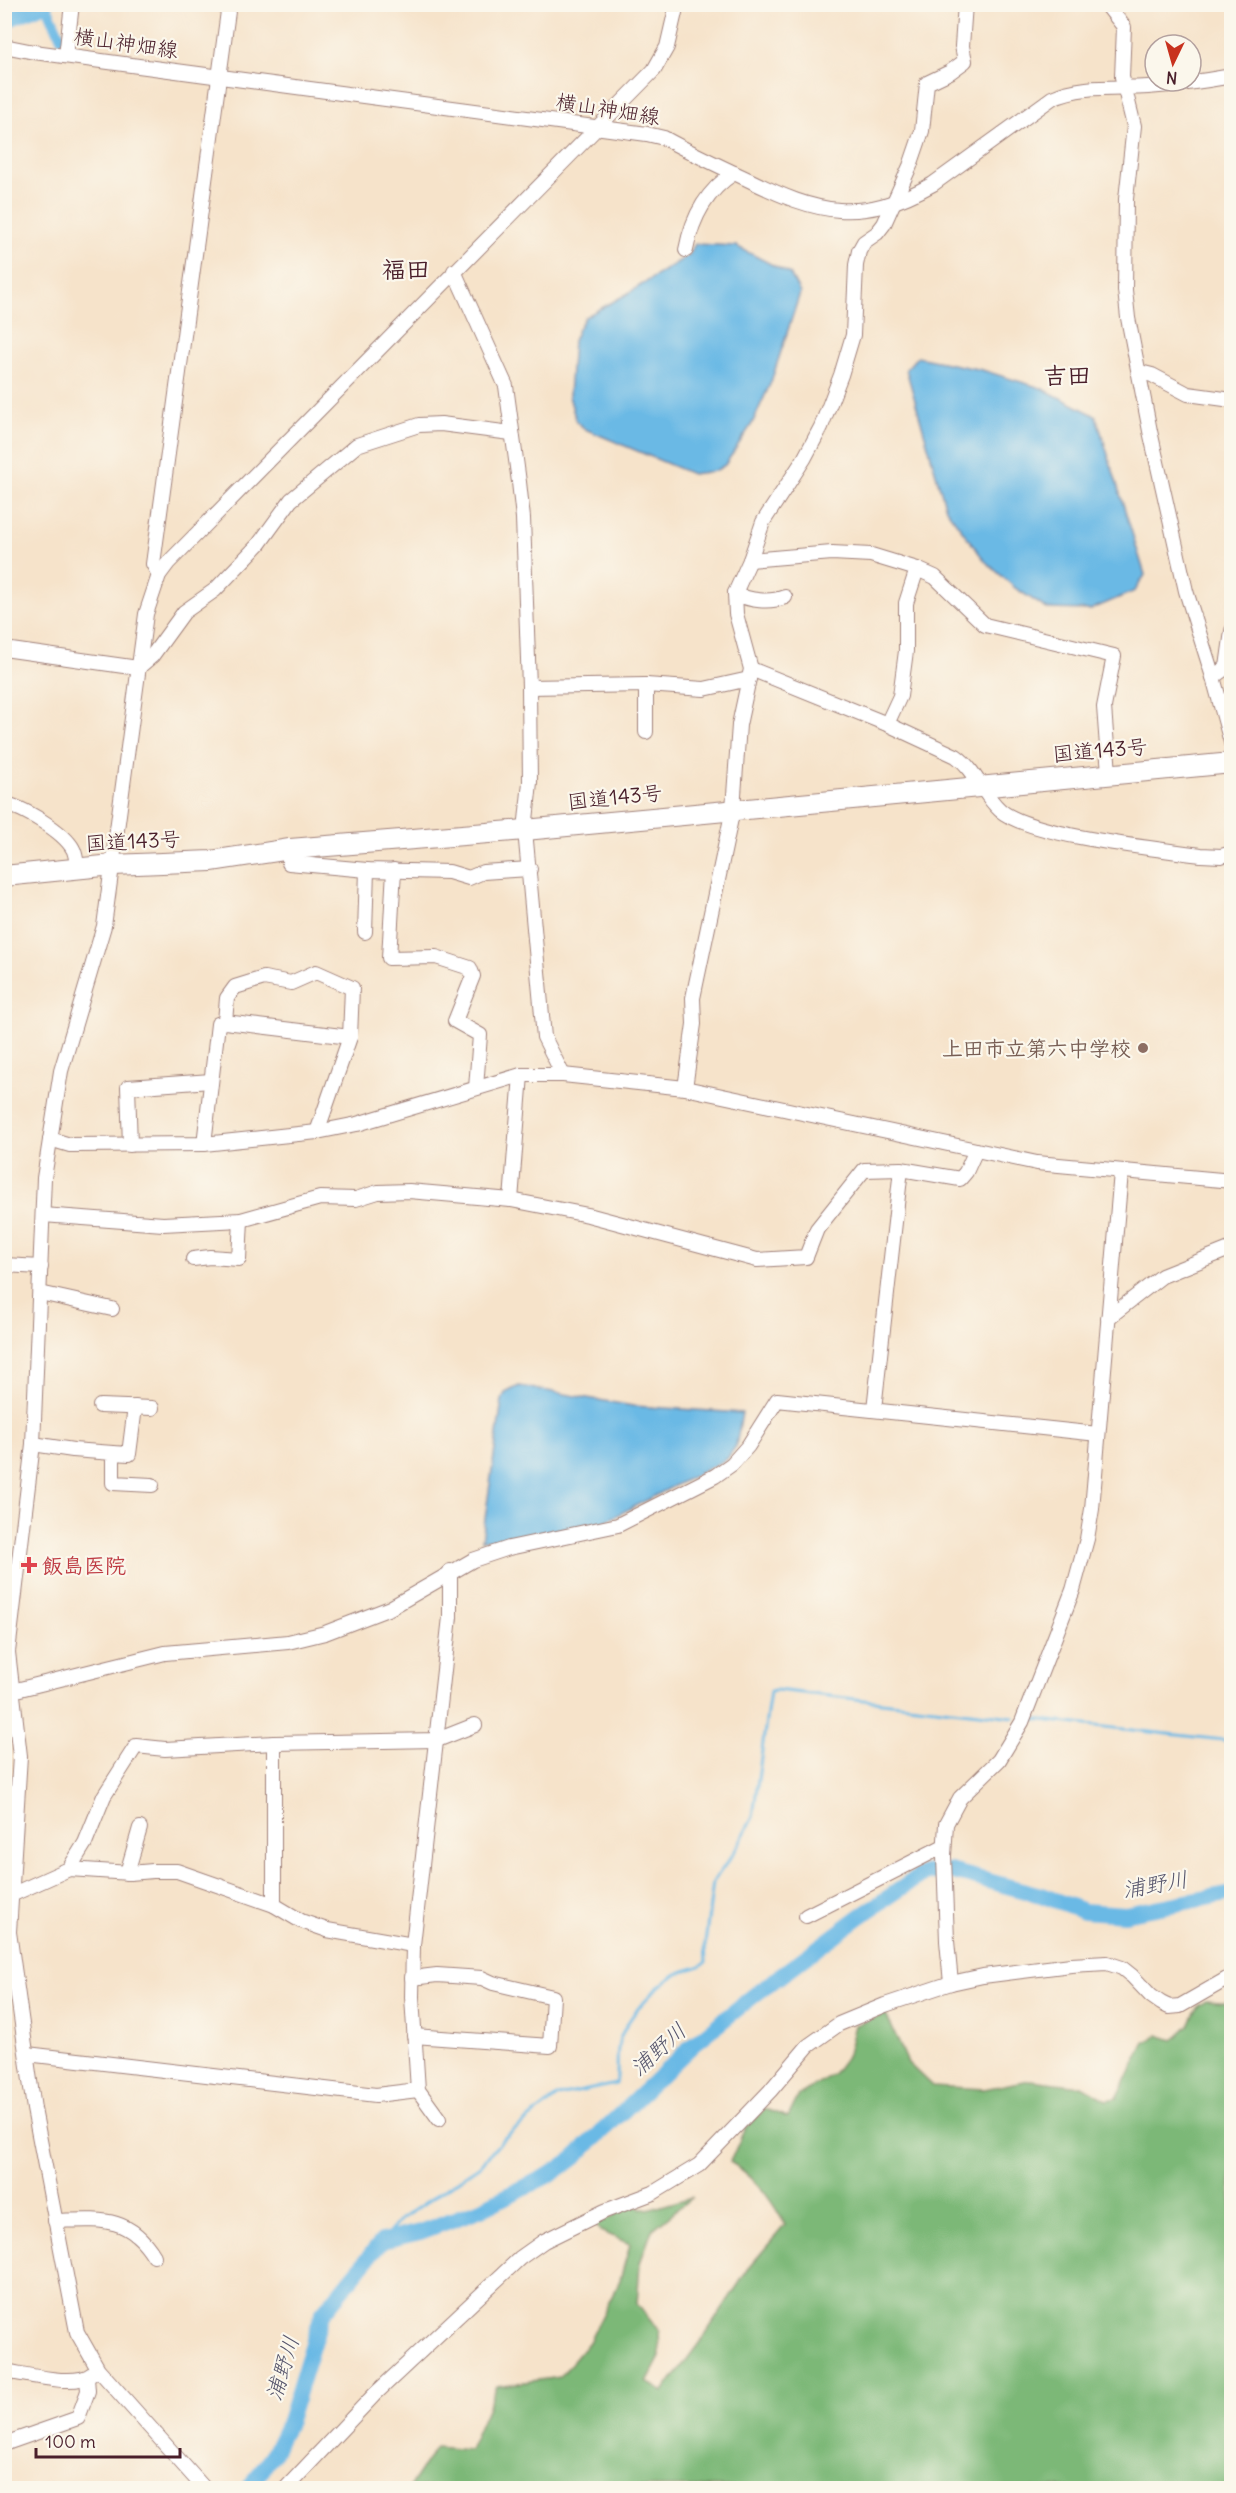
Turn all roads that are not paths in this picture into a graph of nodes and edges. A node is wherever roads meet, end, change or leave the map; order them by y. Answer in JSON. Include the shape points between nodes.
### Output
{"nodes":[{"id":1,"x":72,"y":4,"type":"edge"},
{"id":2,"x":229,"y":4,"type":"edge"},
{"id":3,"x":677,"y":4,"type":"edge"},
{"id":4,"x":965,"y":4,"type":"edge"},
{"id":5,"x":1106,"y":4,"type":"edge"},
{"id":6,"x":4,"y":46,"type":"edge"},
{"id":7,"x":66,"y":56,"type":"junction"},
{"id":8,"x":1232,"y":76,"type":"edge"},
{"id":9,"x":219,"y":77,"type":"junction"},
{"id":10,"x":1124,"y":87,"type":"junction"},
{"id":11,"x":599,"y":127,"type":"junction"},
{"id":12,"x":734,"y":173,"type":"junction"},
{"id":13,"x":895,"y":202,"type":"junction"},
{"id":14,"x":686,"y":250,"type":"dead end"},
{"id":15,"x":454,"y":271,"type":"junction"},
{"id":16,"x":1140,"y":372,"type":"junction"},
{"id":17,"x":1232,"y":400,"type":"edge"},
{"id":18,"x":511,"y":433,"type":"junction"},
{"id":19,"x":750,"y":560,"type":"junction"},
{"id":20,"x":916,"y":568,"type":"junction"},
{"id":21,"x":159,"y":575,"type":"junction"},
{"id":22,"x":735,"y":592,"type":"junction"},
{"id":23,"x":785,"y":597,"type":"dead end"},
{"id":24,"x":1232,"y":631,"type":"edge"},
{"id":25,"x":4,"y":649,"type":"edge"},
{"id":26,"x":138,"y":668,"type":"junction"},
{"id":27,"x":750,"y":674,"type":"junction"},
{"id":28,"x":1213,"y":677,"type":"junction"},
{"id":29,"x":646,"y":685,"type":"junction"},
{"id":30,"x":529,"y":687,"type":"junction"},
{"id":31,"x":887,"y":724,"type":"junction"},
{"id":32,"x":646,"y":732,"type":"dead end"},
{"id":33,"x":1232,"y":746,"type":"edge"},
{"id":34,"x":1232,"y":763,"type":"edge"},
{"id":35,"x":1109,"y":773,"type":"junction"},
{"id":36,"x":982,"y":786,"type":"junction"},
{"id":37,"x":4,"y":804,"type":"edge"},
{"id":38,"x":732,"y":809,"type":"junction"},
{"id":39,"x":525,"y":830,"type":"junction"},
{"id":40,"x":290,"y":849,"type":"junction"},
{"id":41,"x":1232,"y":853,"type":"edge"},
{"id":42,"x":113,"y":865,"type":"junction"},
{"id":43,"x":78,"y":868,"type":"junction"},
{"id":44,"x":530,"y":868,"type":"junction"},
{"id":45,"x":367,"y":870,"type":"junction"},
{"id":46,"x":394,"y":870,"type":"junction"},
{"id":47,"x":4,"y":876,"type":"edge"},
{"id":48,"x":365,"y":932,"type":"dead end"},
{"id":49,"x":225,"y":1022,"type":"junction"},
{"id":50,"x":350,"y":1037,"type":"junction"},
{"id":51,"x":521,"y":1075,"type":"junction"},
{"id":52,"x":562,"y":1075,"type":"junction"},
{"id":53,"x":211,"y":1081,"type":"junction"},
{"id":54,"x":476,"y":1088,"type":"junction"},
{"id":55,"x":685,"y":1088,"type":"junction"},
{"id":56,"x":317,"y":1132,"type":"junction"},
{"id":57,"x":50,"y":1139,"type":"junction"},
{"id":58,"x":204,"y":1144,"type":"junction"},
{"id":59,"x":130,"y":1145,"type":"junction"},
{"id":60,"x":976,"y":1150,"type":"junction"},
{"id":61,"x":901,"y":1169,"type":"junction"},
{"id":62,"x":1122,"y":1172,"type":"junction"},
{"id":63,"x":1232,"y":1181,"type":"edge"},
{"id":64,"x":511,"y":1200,"type":"junction"},
{"id":65,"x":43,"y":1215,"type":"junction"},
{"id":66,"x":242,"y":1220,"type":"junction"},
{"id":67,"x":1232,"y":1248,"type":"edge"},
{"id":68,"x":193,"y":1259,"type":"dead end"},
{"id":69,"x":4,"y":1265,"type":"edge"},
{"id":70,"x":41,"y":1268,"type":"junction"},
{"id":71,"x":40,"y":1293,"type":"junction"},
{"id":72,"x":112,"y":1309,"type":"dead end"},
{"id":73,"x":1108,"y":1318,"type":"junction"},
{"id":74,"x":100,"y":1406,"type":"dead end"},
{"id":75,"x":135,"y":1407,"type":"junction"},
{"id":76,"x":152,"y":1408,"type":"dead end"},
{"id":77,"x":874,"y":1409,"type":"junction"},
{"id":78,"x":1098,"y":1434,"type":"junction"},
{"id":79,"x":33,"y":1444,"type":"junction"},
{"id":80,"x":113,"y":1453,"type":"junction"},
{"id":81,"x":152,"y":1485,"type":"dead end"},
{"id":82,"x":450,"y":1571,"type":"junction"},
{"id":83,"x":8,"y":1692,"type":"edge"},
{"id":84,"x":475,"y":1725,"type":"dead end"},
{"id":85,"x":437,"y":1740,"type":"junction"},
{"id":86,"x":274,"y":1743,"type":"junction"},
{"id":87,"x":10,"y":1807,"type":"edge"},
{"id":88,"x":140,"y":1828,"type":"dead end"},
{"id":89,"x":944,"y":1851,"type":"junction"},
{"id":90,"x":69,"y":1869,"type":"junction"},
{"id":91,"x":127,"y":1873,"type":"junction"},
{"id":92,"x":11,"y":1895,"type":"junction"},
{"id":93,"x":274,"y":1905,"type":"junction"},
{"id":94,"x":806,"y":1916,"type":"dead end"},
{"id":95,"x":413,"y":1946,"type":"junction"},
{"id":96,"x":1232,"y":1976,"type":"edge"},
{"id":97,"x":412,"y":1978,"type":"junction"},
{"id":98,"x":951,"y":1983,"type":"junction"},
{"id":99,"x":414,"y":2036,"type":"junction"},
{"id":100,"x":27,"y":2054,"type":"junction"},
{"id":101,"x":418,"y":2090,"type":"junction"},
{"id":102,"x":439,"y":2119,"type":"dead end"},
{"id":103,"x":55,"y":2221,"type":"junction"},
{"id":104,"x":154,"y":2256,"type":"dead end"},
{"id":105,"x":98,"y":2368,"type":"junction"},
{"id":106,"x":4,"y":2371,"type":"edge"},
{"id":107,"x":87,"y":2378,"type":"junction"},
{"id":108,"x":4,"y":2444,"type":"edge"},
{"id":109,"x":295,"y":2486,"type":"edge"},
{"id":110,"x":204,"y":2488,"type":"edge"}],
"edges":[{"from":1,"to":7,"type":"street"},
{"from":2,"to":9,"type":"street"},
{"from":3,"to":11,"type":"street","via":[[672,32],[657,65]]},
{"from":4,"to":13,"type":"street","via":[[965,60],[927,83],[922,131]]},
{"from":5,"to":10,"type":"street","via":[[1124,27]]},
{"from":6,"to":7,"type":"street","name":"横山神畑線"},
{"from":7,"to":9,"type":"street","name":"横山神畑線"},
{"from":8,"to":10,"type":"street","name":"横山神畑線"},
{"from":9,"to":11,"type":"street","name":"横山神畑線"},
{"from":9,"to":21,"type":"street","via":[[153,564]]},
{"from":10,"to":13,"type":"street","name":"横山神畑線","via":[[1079,89],[1052,98],[933,184]]},
{"from":10,"to":16,"type":"street","via":[[1134,126],[1126,199],[1125,290]]},
{"from":11,"to":12,"type":"street","name":"横山神畑線","via":[[664,138]]},
{"from":11,"to":15,"type":"street"},
{"from":12,"to":13,"type":"street","name":"横山神畑線","via":[[821,209],[858,211]]},
{"from":12,"to":14,"type":"street","via":[[714,188],[694,219]]},
{"from":13,"to":19,"type":"street","via":[[884,224],[859,251],[853,335],[821,427],[763,522]]},
{"from":15,"to":18,"type":"street","via":[[506,386]]},
{"from":15,"to":21,"type":"street"},
{"from":16,"to":17,"type":"street","via":[[1188,394]]},
{"from":16,"to":28,"type":"street","via":[[1184,582]]},
{"from":18,"to":26,"type":"street","via":[[419,425],[357,445],[291,500],[259,544],[215,590],[184,612],[152,656]]},
{"from":18,"to":30,"type":"street","via":[[523,518]]},
{"from":19,"to":20,"type":"street","via":[[842,553],[871,555]]},
{"from":19,"to":22,"type":"street"},
{"from":20,"to":31,"type":"street","via":[[906,603],[906,651],[900,696]]},
{"from":20,"to":35,"type":"street","via":[[935,578],[985,625],[1114,656],[1104,707]]},
{"from":21,"to":26,"type":"street","via":[[146,614]]},
{"from":22,"to":23,"type":"street","via":[[775,601]]},
{"from":22,"to":27,"type":"street"},
{"from":24,"to":28,"type":"street","via":[[1227,667]]},
{"from":25,"to":26,"type":"street"},
{"from":26,"to":42,"type":"street"},
{"from":27,"to":29,"type":"street","via":[[704,689]]},
{"from":27,"to":31,"type":"street"},
{"from":27,"to":38,"type":"street","via":[[739,725]]},
{"from":28,"to":33,"type":"street"},
{"from":29,"to":30,"type":"street"},
{"from":29,"to":32,"type":"street"},
{"from":30,"to":39,"type":"street","via":[[530,782]]},
{"from":31,"to":36,"type":"street","via":[[956,756]]},
{"from":34,"to":35,"type":"highway","name":"国道143号"},
{"from":35,"to":36,"type":"highway","name":"国道143号"},
{"from":36,"to":38,"type":"highway","name":"国道143号"},
{"from":36,"to":41,"type":"street","via":[[1011,818],[1078,837],[1201,855]]},
{"from":37,"to":43,"type":"street","via":[[45,823],[63,837],[74,850]]},
{"from":38,"to":39,"type":"highway","name":"国道143号"},
{"from":38,"to":55,"type":"street","via":[[693,998],[694,1024]]},
{"from":39,"to":40,"type":"highway","name":"国道143号"},
{"from":39,"to":44,"type":"street"},
{"from":40,"to":42,"type":"highway","name":"国道143号","via":[[211,861]]},
{"from":40,"to":45,"type":"street","via":[[289,863]]},
{"from":42,"to":43,"type":"highway","name":"国道143号"},
{"from":42,"to":57,"type":"street","via":[[104,926],[61,1071]]},
{"from":43,"to":47,"type":"highway","name":"国道143号"},
{"from":44,"to":46,"type":"street","via":[[483,872],[469,878],[449,872]]},
{"from":44,"to":52,"type":"street","via":[[544,1037]]},
{"from":45,"to":46,"type":"street"},
{"from":45,"to":48,"type":"street"},
{"from":46,"to":54,"type":"street","via":[[389,958],[436,957],[470,968],[474,976],[455,1021],[480,1035]]},
{"from":49,"to":50,"type":"street"},
{"from":49,"to":50,"type":"street","via":[[227,998],[235,987],[264,978],[291,983],[316,972],[352,988]]},
{"from":49,"to":53,"type":"street","via":[[218,1023]]},
{"from":50,"to":56,"type":"street"},
{"from":51,"to":52,"type":"street"},
{"from":51,"to":54,"type":"street"},
{"from":51,"to":64,"type":"street"},
{"from":52,"to":55,"type":"street"},
{"from":53,"to":58,"type":"street"},
{"from":53,"to":59,"type":"street","via":[[128,1087]]},
{"from":54,"to":56,"type":"street"},
{"from":55,"to":60,"type":"street"},
{"from":56,"to":58,"type":"street"},
{"from":57,"to":59,"type":"street","via":[[70,1145]]},
{"from":57,"to":65,"type":"street"},
{"from":58,"to":59,"type":"street"},
{"from":60,"to":61,"type":"street","via":[[960,1179]]},
{"from":60,"to":62,"type":"street","via":[[1037,1163]]},
{"from":61,"to":64,"type":"street","via":[[864,1170],[817,1229],[806,1257],[757,1260],[588,1215]]},
{"from":61,"to":77,"type":"street"},
{"from":62,"to":63,"type":"street"},
{"from":62,"to":73,"type":"street"},
{"from":64,"to":66,"type":"street","via":[[378,1192],[356,1199],[320,1198]]},
{"from":65,"to":66,"type":"street","via":[[163,1224]]},
{"from":65,"to":70,"type":"street"},
{"from":66,"to":68,"type":"street","via":[[239,1259]]},
{"from":67,"to":73,"type":"street","via":[[1162,1276]]},
{"from":69,"to":70,"type":"street"},
{"from":70,"to":71,"type":"street"},
{"from":71,"to":72,"type":"street"},
{"from":71,"to":79,"type":"street"},
{"from":73,"to":78,"type":"street"},
{"from":74,"to":75,"type":"street"},
{"from":75,"to":76,"type":"street"},
{"from":75,"to":80,"type":"street","via":[[129,1454]]},
{"from":77,"to":78,"type":"street"},
{"from":77,"to":82,"type":"street","via":[[777,1400],[748,1446],[715,1476],[618,1526],[509,1548]]},
{"from":78,"to":89,"type":"street","via":[[1090,1519],[1073,1590],[1016,1735],[999,1760],[955,1804],[946,1824]]},
{"from":79,"to":80,"type":"street"},
{"from":79,"to":83,"type":"street","via":[[8,1652]]},
{"from":80,"to":81,"type":"street","via":[[113,1483]]},
{"from":82,"to":83,"type":"street","via":[[390,1608],[325,1633],[288,1641],[165,1653]]},
{"from":82,"to":85,"type":"street","via":[[450,1617]]},
{"from":83,"to":87,"type":"street","via":[[20,1756]]},
{"from":84,"to":85,"type":"street"},
{"from":85,"to":86,"type":"street"},
{"from":85,"to":95,"type":"street"},
{"from":86,"to":90,"type":"street","via":[[165,1749],[136,1746],[104,1796],[85,1843]]},
{"from":86,"to":93,"type":"street"},
{"from":87,"to":92,"type":"street"},
{"from":88,"to":91,"type":"street"},
{"from":89,"to":94,"type":"street"},
{"from":89,"to":98,"type":"street"},
{"from":90,"to":91,"type":"street"},
{"from":90,"to":92,"type":"street"},
{"from":91,"to":93,"type":"street","via":[[177,1872]]},
{"from":92,"to":100,"type":"street","via":[[9,1932]]},
{"from":93,"to":95,"type":"street","via":[[327,1930]]},
{"from":95,"to":97,"type":"street"},
{"from":96,"to":98,"type":"street","via":[[1180,2006],[1169,2007],[1151,1996],[1127,1972],[1107,1963],[1039,1968]]},
{"from":97,"to":99,"type":"street"},
{"from":97,"to":99,"type":"street","via":[[482,1978],[553,1997],[550,2046]]},
{"from":98,"to":109,"type":"street","via":[[840,2024],[808,2046],[699,2165],[663,2188],[605,2211],[528,2253],[375,2394]]},
{"from":99,"to":101,"type":"street"},
{"from":100,"to":101,"type":"street","via":[[376,2095]]},
{"from":100,"to":103,"type":"street"},
{"from":101,"to":102,"type":"street"},
{"from":103,"to":104,"type":"street","via":[[100,2219],[129,2229]]},
{"from":103,"to":105,"type":"street","via":[[77,2332]]},
{"from":105,"to":107,"type":"street"},
{"from":105,"to":110,"type":"street"},
{"from":106,"to":107,"type":"street","via":[[75,2381]]},
{"from":107,"to":108,"type":"street","via":[[88,2391],[78,2418]]}]}
